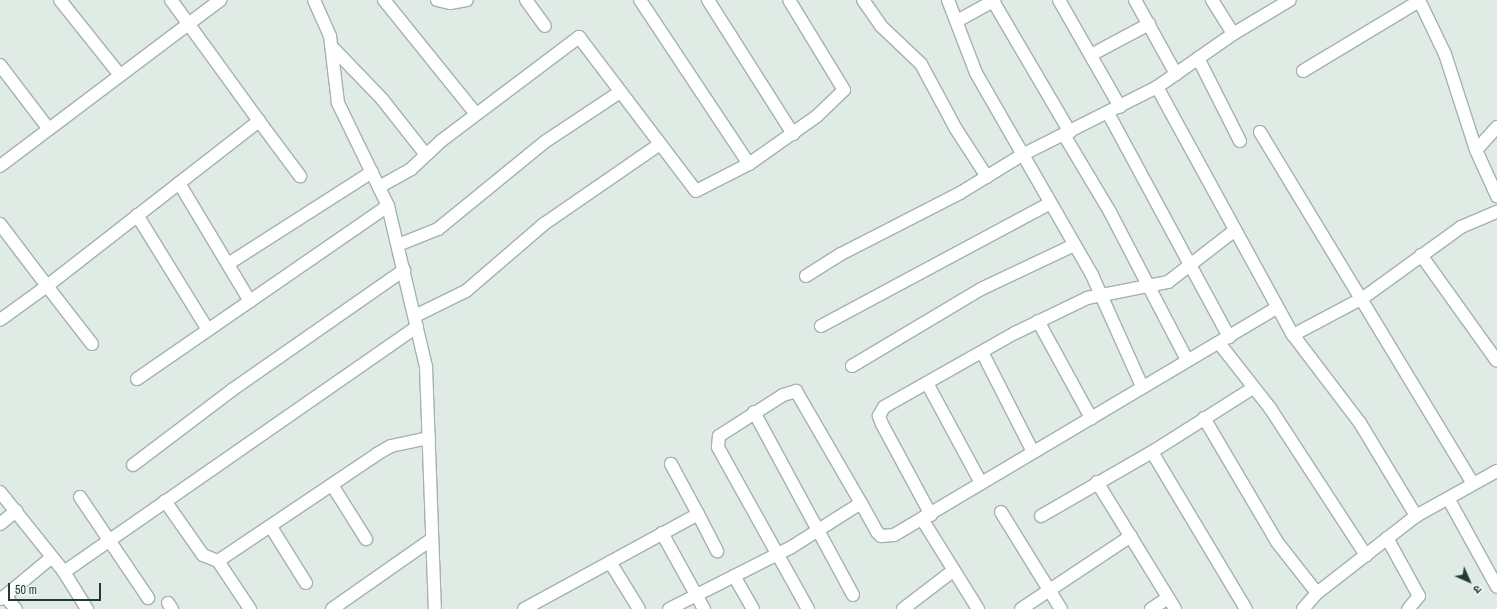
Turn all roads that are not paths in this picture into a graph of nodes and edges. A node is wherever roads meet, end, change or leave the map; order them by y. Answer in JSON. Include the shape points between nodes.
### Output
{"nodes":[{"id":1,"x":60,"y":0,"type":"edge"},
{"id":2,"x":171,"y":0,"type":"edge"},
{"id":3,"x":220,"y":0,"type":"edge"},
{"id":4,"x":314,"y":0,"type":"edge"},
{"id":5,"x":384,"y":0,"type":"edge"},
{"id":6,"x":437,"y":0,"type":"edge"},
{"id":7,"x":467,"y":0,"type":"edge"},
{"id":8,"x":526,"y":0,"type":"edge"},
{"id":9,"x":640,"y":0,"type":"edge"},
{"id":10,"x":708,"y":0,"type":"edge"},
{"id":11,"x":789,"y":0,"type":"edge"},
{"id":12,"x":863,"y":0,"type":"edge"},
{"id":13,"x":948,"y":0,"type":"edge"},
{"id":14,"x":1059,"y":0,"type":"edge"},
{"id":15,"x":1135,"y":0,"type":"edge"},
{"id":16,"x":1212,"y":0,"type":"edge"},
{"id":17,"x":1288,"y":0,"type":"edge"},
{"id":18,"x":1419,"y":0,"type":"edge"},
{"id":19,"x":994,"y":1,"type":"edge"},
{"id":20,"x":957,"y":21,"type":"junction"},
{"id":21,"x":189,"y":23,"type":"junction"},
{"id":22,"x":1149,"y":24,"type":"junction"},
{"id":23,"x":545,"y":26,"type":"dead end"},
{"id":24,"x":1233,"y":34,"type":"junction"},
{"id":25,"x":332,"y":47,"type":"junction"},
{"id":26,"x":1091,"y":55,"type":"junction"},
{"id":27,"x":1198,"y":58,"type":"junction"},
{"id":28,"x":0,"y":65,"type":"edge"},
{"id":29,"x":1303,"y":71,"type":"dead end"},
{"id":30,"x":119,"y":74,"type":"junction"},
{"id":31,"x":1176,"y":74,"type":"junction"},
{"id":32,"x":1157,"y":87,"type":"junction"},
{"id":33,"x":620,"y":92,"type":"junction"},
{"id":34,"x":1120,"y":107,"type":"junction"},
{"id":35,"x":1108,"y":113,"type":"junction"},
{"id":36,"x":476,"y":114,"type":"junction"},
{"id":37,"x":259,"y":121,"type":"junction"},
{"id":38,"x":1497,"y":127,"type":"edge"},
{"id":39,"x":48,"y":128,"type":"junction"},
{"id":40,"x":1260,"y":132,"type":"dead end"},
{"id":41,"x":793,"y":134,"type":"junction"},
{"id":42,"x":1067,"y":134,"type":"junction"},
{"id":43,"x":1240,"y":141,"type":"dead end"},
{"id":44,"x":660,"y":144,"type":"junction"},
{"id":45,"x":1476,"y":150,"type":"junction"},
{"id":46,"x":426,"y":155,"type":"junction"},
{"id":47,"x":1022,"y":155,"type":"junction"},
{"id":48,"x":749,"y":164,"type":"junction"},
{"id":49,"x":0,"y":166,"type":"edge"},
{"id":50,"x":372,"y":172,"type":"junction"},
{"id":51,"x":300,"y":176,"type":"dead end"},
{"id":52,"x":987,"y":177,"type":"junction"},
{"id":53,"x":179,"y":183,"type":"junction"},
{"id":54,"x":379,"y":187,"type":"junction"},
{"id":55,"x":1497,"y":196,"type":"edge"},
{"id":56,"x":1049,"y":204,"type":"junction"},
{"id":57,"x":388,"y":206,"type":"junction"},
{"id":58,"x":1497,"y":212,"type":"edge"},
{"id":59,"x":138,"y":215,"type":"junction"},
{"id":60,"x":0,"y":224,"type":"edge"},
{"id":61,"x":1235,"y":230,"type":"junction"},
{"id":62,"x":398,"y":245,"type":"junction"},
{"id":63,"x":1074,"y":245,"type":"junction"},
{"id":64,"x":1421,"y":255,"type":"junction"},
{"id":65,"x":228,"y":264,"type":"junction"},
{"id":66,"x":1190,"y":266,"type":"junction"},
{"id":67,"x":404,"y":270,"type":"junction"},
{"id":68,"x":806,"y":276,"type":"dead end"},
{"id":69,"x":47,"y":286,"type":"junction"},
{"id":70,"x":1148,"y":287,"type":"junction"},
{"id":71,"x":1102,"y":295,"type":"junction"},
{"id":72,"x":1363,"y":298,"type":"junction"},
{"id":73,"x":250,"y":301,"type":"junction"},
{"id":74,"x":1277,"y":308,"type":"junction"},
{"id":75,"x":0,"y":320,"type":"edge"},
{"id":76,"x":1038,"y":321,"type":"junction"},
{"id":77,"x":416,"y":322,"type":"junction"},
{"id":78,"x":821,"y":326,"type":"dead end"},
{"id":79,"x":208,"y":330,"type":"junction"},
{"id":80,"x":1293,"y":335,"type":"junction"},
{"id":81,"x":1224,"y":340,"type":"junction"},
{"id":82,"x":92,"y":344,"type":"dead end"},
{"id":83,"x":982,"y":352,"type":"junction"},
{"id":84,"x":1187,"y":360,"type":"junction"},
{"id":85,"x":1497,"y":361,"type":"edge"},
{"id":86,"x":852,"y":366,"type":"dead end"},
{"id":87,"x":137,"y":379,"type":"dead end"},
{"id":88,"x":927,"y":383,"type":"junction"},
{"id":89,"x":1142,"y":386,"type":"junction"},
{"id":90,"x":1253,"y":388,"type":"junction"},
{"id":91,"x":754,"y":412,"type":"junction"},
{"id":92,"x":1090,"y":418,"type":"junction"},
{"id":93,"x":1204,"y":418,"type":"junction"},
{"id":94,"x":429,"y":438,"type":"junction"},
{"id":95,"x":1033,"y":452,"type":"junction"},
{"id":96,"x":1152,"y":452,"type":"junction"},
{"id":97,"x":133,"y":464,"type":"dead end"},
{"id":98,"x":671,"y":464,"type":"dead end"},
{"id":99,"x":1497,"y":471,"type":"edge"},
{"id":100,"x":1097,"y":482,"type":"junction"},
{"id":101,"x":981,"y":483,"type":"junction"},
{"id":102,"x":1473,"y":484,"type":"junction"},
{"id":103,"x":332,"y":485,"type":"junction"},
{"id":104,"x":0,"y":492,"type":"edge"},
{"id":105,"x":80,"y":497,"type":"dead end"},
{"id":106,"x":1449,"y":500,"type":"junction"},
{"id":107,"x":166,"y":501,"type":"junction"},
{"id":108,"x":861,"y":502,"type":"junction"},
{"id":109,"x":16,"y":511,"type":"junction"},
{"id":110,"x":1001,"y":512,"type":"dead end"},
{"id":111,"x":698,"y":514,"type":"junction"},
{"id":112,"x":1041,"y":516,"type":"dead end"},
{"id":113,"x":1416,"y":516,"type":"junction"},
{"id":114,"x":926,"y":517,"type":"junction"},
{"id":115,"x":0,"y":524,"type":"edge"},
{"id":116,"x":271,"y":527,"type":"junction"},
{"id":117,"x":818,"y":529,"type":"junction"},
{"id":118,"x":662,"y":533,"type":"junction"},
{"id":119,"x":1131,"y":536,"type":"junction"},
{"id":120,"x":1386,"y":538,"type":"junction"},
{"id":121,"x":111,"y":539,"type":"junction"},
{"id":122,"x":366,"y":539,"type":"dead end"},
{"id":123,"x":432,"y":539,"type":"junction"},
{"id":124,"x":717,"y":552,"type":"dead end"},
{"id":125,"x":776,"y":555,"type":"junction"},
{"id":126,"x":1366,"y":556,"type":"junction"},
{"id":127,"x":52,"y":557,"type":"junction"},
{"id":128,"x":218,"y":561,"type":"junction"},
{"id":129,"x":610,"y":562,"type":"junction"},
{"id":130,"x":954,"y":570,"type":"junction"},
{"id":131,"x":64,"y":572,"type":"junction"},
{"id":132,"x":734,"y":576,"type":"junction"},
{"id":133,"x":306,"y":583,"type":"dead end"},
{"id":134,"x":1497,"y":587,"type":"edge"},
{"id":135,"x":1050,"y":590,"type":"junction"},
{"id":136,"x":1317,"y":593,"type":"junction"},
{"id":137,"x":696,"y":594,"type":"junction"},
{"id":138,"x":852,"y":595,"type":"dead end"},
{"id":139,"x":2,"y":598,"type":"edge"},
{"id":140,"x":148,"y":598,"type":"dead end"},
{"id":141,"x":1168,"y":598,"type":"junction"},
{"id":142,"x":337,"y":608,"type":"edge"},
{"id":143,"x":16,"y":609,"type":"edge"},
{"id":144,"x":87,"y":609,"type":"edge"},
{"id":145,"x":250,"y":609,"type":"edge"},
{"id":146,"x":435,"y":609,"type":"edge"},
{"id":147,"x":524,"y":609,"type":"edge"},
{"id":148,"x":639,"y":609,"type":"edge"},
{"id":149,"x":669,"y":609,"type":"edge"},
{"id":150,"x":704,"y":609,"type":"edge"},
{"id":151,"x":752,"y":609,"type":"edge"},
{"id":152,"x":808,"y":609,"type":"edge"},
{"id":153,"x":903,"y":609,"type":"edge"},
{"id":154,"x":978,"y":609,"type":"edge"},
{"id":155,"x":1021,"y":609,"type":"edge"},
{"id":156,"x":1061,"y":609,"type":"edge"},
{"id":157,"x":1151,"y":609,"type":"edge"},
{"id":158,"x":1175,"y":609,"type":"edge"},
{"id":159,"x":1246,"y":609,"type":"edge"},
{"id":160,"x":1303,"y":609,"type":"edge"},
{"id":161,"x":1408,"y":609,"type":"edge"}],
"edges":[{"from":1,"to":30,"type":"street"},
{"from":2,"to":21,"type":"street"},
{"from":3,"to":21,"type":"street"},
{"from":4,"to":25,"type":"street"},
{"from":5,"to":36,"type":"street"},
{"from":6,"to":7,"type":"street","via":[[450,3]]},
{"from":8,"to":23,"type":"street"},
{"from":9,"to":48,"type":"street"},
{"from":10,"to":41,"type":"street"},
{"from":11,"to":41,"type":"street","via":[[845,88]]},
{"from":12,"to":52,"type":"street","via":[[881,26],[921,64],[956,129]]},
{"from":13,"to":20,"type":"street"},
{"from":14,"to":26,"type":"street"},
{"from":15,"to":22,"type":"street"},
{"from":16,"to":24,"type":"street"},
{"from":17,"to":24,"type":"street"},
{"from":18,"to":29,"type":"street"},
{"from":18,"to":45,"type":"street","via":[[1445,54]]},
{"from":19,"to":20,"type":"street"},
{"from":19,"to":42,"type":"street"},
{"from":20,"to":47,"type":"street","via":[[976,72]]},
{"from":21,"to":30,"type":"street"},
{"from":21,"to":37,"type":"street"},
{"from":22,"to":26,"type":"street"},
{"from":22,"to":31,"type":"street"},
{"from":24,"to":27,"type":"street"},
{"from":25,"to":46,"type":"street","via":[[382,99]]},
{"from":25,"to":50,"type":"street","via":[[338,103]]},
{"from":26,"to":34,"type":"street"},
{"from":27,"to":31,"type":"street"},
{"from":27,"to":43,"type":"street"},
{"from":28,"to":39,"type":"street"},
{"from":30,"to":39,"type":"street"},
{"from":31,"to":32,"type":"street"},
{"from":32,"to":34,"type":"street"},
{"from":32,"to":61,"type":"street"},
{"from":33,"to":36,"type":"street","via":[[580,36]]},
{"from":33,"to":44,"type":"street"},
{"from":33,"to":62,"type":"street","via":[[546,141],[443,225]]},
{"from":34,"to":35,"type":"street"},
{"from":35,"to":42,"type":"street"},
{"from":35,"to":66,"type":"street"},
{"from":36,"to":46,"type":"street"},
{"from":37,"to":51,"type":"street"},
{"from":37,"to":53,"type":"street"},
{"from":38,"to":45,"type":"street"},
{"from":39,"to":49,"type":"street"},
{"from":40,"to":72,"type":"street"},
{"from":41,"to":48,"type":"street"},
{"from":42,"to":47,"type":"street"},
{"from":42,"to":70,"type":"street"},
{"from":44,"to":48,"type":"street","via":[[696,191]]},
{"from":44,"to":77,"type":"street","via":[[544,224],[466,291]]},
{"from":45,"to":55,"type":"street"},
{"from":46,"to":54,"type":"street"},
{"from":47,"to":52,"type":"street"},
{"from":47,"to":56,"type":"street"},
{"from":50,"to":54,"type":"street"},
{"from":50,"to":65,"type":"street"},
{"from":52,"to":68,"type":"street","via":[[840,254]]},
{"from":53,"to":59,"type":"street"},
{"from":53,"to":65,"type":"street"},
{"from":54,"to":57,"type":"street"},
{"from":56,"to":63,"type":"street"},
{"from":56,"to":78,"type":"street"},
{"from":57,"to":62,"type":"street"},
{"from":57,"to":73,"type":"street"},
{"from":58,"to":64,"type":"street","via":[[1461,227]]},
{"from":59,"to":69,"type":"street"},
{"from":59,"to":79,"type":"street"},
{"from":60,"to":69,"type":"street"},
{"from":61,"to":66,"type":"street"},
{"from":61,"to":74,"type":"street"},
{"from":62,"to":67,"type":"street"},
{"from":63,"to":71,"type":"street"},
{"from":63,"to":86,"type":"street","via":[[981,289]]},
{"from":64,"to":72,"type":"street"},
{"from":64,"to":85,"type":"street"},
{"from":65,"to":73,"type":"street"},
{"from":66,"to":70,"type":"street","via":[[1168,282]]},
{"from":66,"to":81,"type":"street"},
{"from":67,"to":77,"type":"street"},
{"from":67,"to":97,"type":"street","via":[[232,390]]},
{"from":69,"to":75,"type":"street"},
{"from":69,"to":82,"type":"street"},
{"from":70,"to":71,"type":"street"},
{"from":70,"to":84,"type":"street"},
{"from":71,"to":76,"type":"street","via":[[1087,298]]},
{"from":71,"to":89,"type":"street"},
{"from":72,"to":80,"type":"street"},
{"from":72,"to":102,"type":"street"},
{"from":73,"to":79,"type":"street"},
{"from":74,"to":80,"type":"street"},
{"from":74,"to":81,"type":"street"},
{"from":76,"to":83,"type":"street"},
{"from":76,"to":92,"type":"street"},
{"from":77,"to":94,"type":"street","via":[[426,367]]},
{"from":77,"to":107,"type":"street"},
{"from":79,"to":87,"type":"street"},
{"from":80,"to":113,"type":"street","via":[[1360,423]]},
{"from":81,"to":84,"type":"street"},
{"from":81,"to":90,"type":"street"},
{"from":83,"to":88,"type":"street"},
{"from":83,"to":95,"type":"street"},
{"from":84,"to":89,"type":"street"},
{"from":88,"to":101,"type":"street"},
{"from":88,"to":114,"type":"street","via":[[884,407],[879,416]]},
{"from":89,"to":92,"type":"street"},
{"from":90,"to":93,"type":"street"},
{"from":90,"to":126,"type":"street"},
{"from":91,"to":108,"type":"street","via":[[796,391]]},
{"from":91,"to":117,"type":"street"},
{"from":91,"to":125,"type":"street","via":[[716,441]]},
{"from":92,"to":95,"type":"street"},
{"from":93,"to":96,"type":"street"},
{"from":93,"to":136,"type":"street","via":[[1277,542]]},
{"from":94,"to":103,"type":"street","via":[[391,446]]},
{"from":94,"to":123,"type":"street"},
{"from":95,"to":101,"type":"street"},
{"from":96,"to":100,"type":"street"},
{"from":96,"to":159,"type":"street"},
{"from":98,"to":111,"type":"street"},
{"from":99,"to":102,"type":"street"},
{"from":100,"to":112,"type":"street"},
{"from":100,"to":119,"type":"street"},
{"from":101,"to":114,"type":"street"},
{"from":102,"to":106,"type":"street"},
{"from":103,"to":116,"type":"street"},
{"from":103,"to":122,"type":"street"},
{"from":104,"to":109,"type":"street"},
{"from":105,"to":121,"type":"street"},
{"from":106,"to":113,"type":"street"},
{"from":106,"to":134,"type":"street"},
{"from":107,"to":121,"type":"street"},
{"from":107,"to":128,"type":"street","via":[[202,555]]},
{"from":108,"to":114,"type":"street","via":[[881,536],[894,535]]},
{"from":108,"to":117,"type":"street"},
{"from":109,"to":115,"type":"street"},
{"from":109,"to":127,"type":"street"},
{"from":110,"to":135,"type":"street"},
{"from":111,"to":118,"type":"street"},
{"from":111,"to":124,"type":"street"},
{"from":113,"to":120,"type":"street"},
{"from":114,"to":130,"type":"street"},
{"from":116,"to":128,"type":"street"},
{"from":116,"to":133,"type":"street"},
{"from":117,"to":125,"type":"street"},
{"from":117,"to":138,"type":"street"},
{"from":118,"to":129,"type":"street"},
{"from":118,"to":137,"type":"street"},
{"from":119,"to":135,"type":"street"},
{"from":119,"to":141,"type":"street"},
{"from":120,"to":126,"type":"street"},
{"from":120,"to":161,"type":"street","via":[[1419,596]]},
{"from":121,"to":131,"type":"street"},
{"from":121,"to":140,"type":"street"},
{"from":123,"to":142,"type":"street"},
{"from":123,"to":146,"type":"street"},
{"from":125,"to":132,"type":"street"},
{"from":125,"to":152,"type":"street"},
{"from":126,"to":136,"type":"street"},
{"from":127,"to":131,"type":"street"},
{"from":127,"to":139,"type":"street"},
{"from":128,"to":145,"type":"street"},
{"from":129,"to":147,"type":"street"},
{"from":129,"to":148,"type":"street"},
{"from":130,"to":153,"type":"street"},
{"from":130,"to":154,"type":"street"},
{"from":131,"to":144,"type":"street"},
{"from":132,"to":137,"type":"street"},
{"from":132,"to":151,"type":"street"},
{"from":135,"to":155,"type":"street"},
{"from":135,"to":156,"type":"street"},
{"from":136,"to":160,"type":"street"},
{"from":137,"to":149,"type":"street"},
{"from":137,"to":150,"type":"street"},
{"from":139,"to":143,"type":"street"},
{"from":141,"to":157,"type":"street"},
{"from":141,"to":158,"type":"street"}]}
